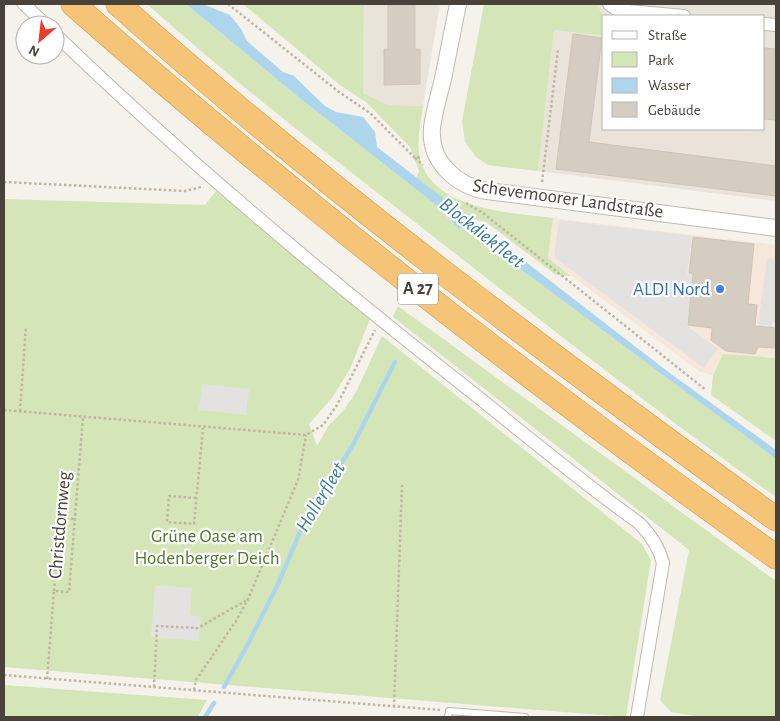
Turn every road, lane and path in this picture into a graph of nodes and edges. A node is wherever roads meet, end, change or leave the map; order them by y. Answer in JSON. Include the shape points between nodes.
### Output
{"nodes":[{"id":1,"x":24,"y":4,"type":"edge"},
{"id":2,"x":73,"y":4,"type":"edge"},
{"id":3,"x":118,"y":4,"type":"edge"},
{"id":4,"x":228,"y":4,"type":"edge"},
{"id":5,"x":458,"y":4,"type":"edge"},
{"id":6,"x":609,"y":4,"type":"edge"},
{"id":7,"x":36,"y":15,"type":"edge"},
{"id":8,"x":673,"y":15,"type":"edge"},
{"id":9,"x":65,"y":44,"type":"edge"},
{"id":10,"x":558,"y":50,"type":"dead end"},
{"id":11,"x":415,"y":158,"type":"junction"},
{"id":12,"x":432,"y":163,"type":"junction"},
{"id":13,"x":4,"y":182,"type":"edge"},
{"id":14,"x":217,"y":182,"type":"junction"},
{"id":15,"x":540,"y":198,"type":"junction"},
{"id":16,"x":461,"y":199,"type":"dead end"},
{"id":17,"x":776,"y":228,"type":"edge"},
{"id":18,"x":380,"y":320,"type":"junction"},
{"id":19,"x":26,"y":326,"type":"dead end"},
{"id":20,"x":706,"y":390,"type":"dead end"},
{"id":21,"x":4,"y":410,"type":"edge"},
{"id":22,"x":20,"y":411,"type":"junction"},
{"id":23,"x":83,"y":417,"type":"junction"},
{"id":24,"x":203,"y":428,"type":"junction"},
{"id":25,"x":306,"y":435,"type":"junction"},
{"id":26,"x":402,"y":484,"type":"dead end"},
{"id":27,"x":196,"y":498,"type":"junction"},
{"id":28,"x":776,"y":519,"type":"edge"},
{"id":29,"x":74,"y":520,"type":"junction"},
{"id":30,"x":776,"y":557,"type":"edge"},
{"id":31,"x":54,"y":591,"type":"junction"},
{"id":32,"x":248,"y":599,"type":"junction"},
{"id":33,"x":4,"y":675,"type":"edge"},
{"id":34,"x":47,"y":679,"type":"junction"},
{"id":35,"x":154,"y":687,"type":"junction"},
{"id":36,"x":194,"y":691,"type":"junction"},
{"id":37,"x":394,"y":707,"type":"junction"},
{"id":38,"x":449,"y":714,"type":"edge"},
{"id":39,"x":525,"y":717,"type":"edge"},
{"id":40,"x":638,"y":717,"type":"edge"}],
"edges":[{"from":1,"to":7,"type":"street"},
{"from":2,"to":30,"type":"highway","number":"A 27","via":[[267,170],[466,326]]},
{"from":3,"to":28,"type":"highway","number":"A 27","via":[[309,166],[500,315]]},
{"from":4,"to":11,"type":"path","via":[[370,113]]},
{"from":5,"to":12,"type":"street","name":"Schevemoorer Landstraße","via":[[432,129]]},
{"from":6,"to":8,"type":"street","via":[[617,10]]},
{"from":9,"to":14,"type":"street"},
{"from":10,"to":15,"type":"path"},
{"from":11,"to":12,"type":"path"},
{"from":11,"to":12,"type":"path"},
{"from":12,"to":15,"type":"street","name":"Schevemoorer Landstraße","via":[[468,186]]},
{"from":13,"to":14,"type":"path","via":[[185,191]]},
{"from":14,"to":18,"type":"street"},
{"from":15,"to":17,"type":"street","name":"Schevemoorer Landstraße"},
{"from":16,"to":20,"type":"path"},
{"from":18,"to":25,"type":"path","via":[[337,405],[323,425]]},
{"from":18,"to":40,"type":"street","via":[[651,535],[663,563]]},
{"from":19,"to":22,"type":"path"},
{"from":21,"to":22,"type":"path"},
{"from":22,"to":23,"type":"path"},
{"from":23,"to":24,"type":"path"},
{"from":23,"to":29,"type":"path","name":"Christdornweg"},
{"from":24,"to":25,"type":"path"},
{"from":24,"to":27,"type":"path"},
{"from":25,"to":32,"type":"path","via":[[298,480]]},
{"from":26,"to":37,"type":"path"},
{"from":27,"to":27,"type":"path","via":[[194,524],[166,522],[169,496]]},
{"from":29,"to":31,"type":"path","name":"Christdornweg","via":[[69,592]]},
{"from":29,"to":31,"type":"path","via":[[59,518]]},
{"from":31,"to":34,"type":"path","name":"Christdornweg"},
{"from":32,"to":35,"type":"path","via":[[198,628],[157,626]]},
{"from":32,"to":36,"type":"path","via":[[196,680]]},
{"from":33,"to":34,"type":"path"},
{"from":34,"to":35,"type":"path"},
{"from":35,"to":36,"type":"path"},
{"from":36,"to":37,"type":"path"},
{"from":37,"to":38,"type":"path"},
{"from":38,"to":39,"type":"lane"}]}
